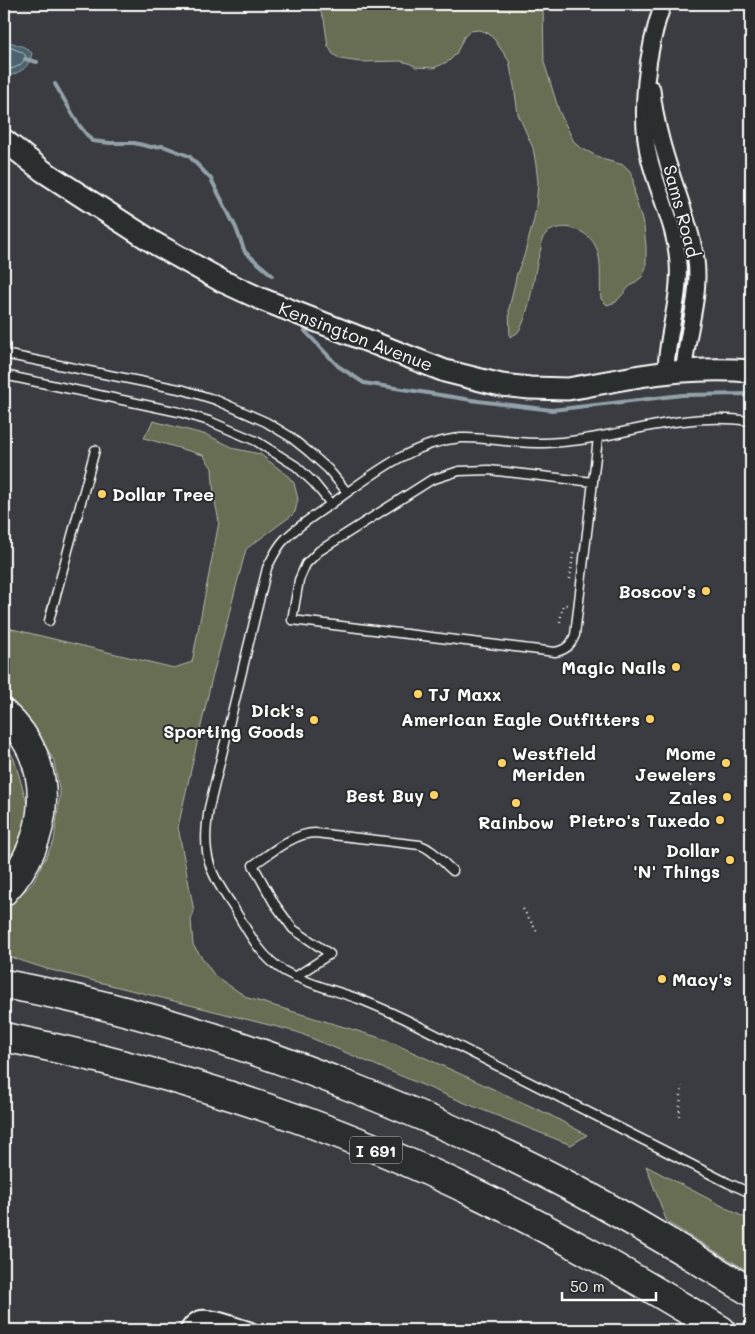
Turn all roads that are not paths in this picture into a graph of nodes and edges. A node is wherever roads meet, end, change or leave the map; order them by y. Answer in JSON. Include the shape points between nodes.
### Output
{"nodes":[{"id":1,"x":663,"y":4,"type":"edge"},
{"id":2,"x":4,"y":140,"type":"edge"},
{"id":3,"x":4,"y":354,"type":"edge"},
{"id":4,"x":751,"y":371,"type":"edge"},
{"id":5,"x":675,"y":372,"type":"junction"},
{"id":6,"x":4,"y":375,"type":"edge"},
{"id":7,"x":751,"y":421,"type":"edge"},
{"id":8,"x":598,"y":437,"type":"junction"},
{"id":9,"x":95,"y":450,"type":"dead end"},
{"id":10,"x":592,"y":482,"type":"junction"},
{"id":11,"x":348,"y":492,"type":"junction"},
{"id":12,"x":331,"y":504,"type":"junction"},
{"id":13,"x":49,"y":621,"type":"dead end"},
{"id":14,"x":4,"y":714,"type":"edge"},
{"id":15,"x":453,"y":871,"type":"dead end"},
{"id":16,"x":4,"y":891,"type":"edge"},
{"id":17,"x":295,"y":977,"type":"junction"},
{"id":18,"x":4,"y":984,"type":"edge"},
{"id":19,"x":4,"y":1037,"type":"edge"},
{"id":20,"x":751,"y":1193,"type":"edge"},
{"id":21,"x":751,"y":1292,"type":"edge"},
{"id":22,"x":194,"y":1325,"type":"edge"},
{"id":23,"x":250,"y":1330,"type":"edge"},
{"id":24,"x":721,"y":1330,"type":"edge"}],
"edges":[{"from":1,"to":5,"type":"street","name":"Sams Road","via":[[654,32],[644,119],[645,139],[675,240],[678,263],[679,284],[667,349]]},
{"from":2,"to":5,"type":"main road","name":"Kensington Avenue","via":[[43,171],[134,230],[222,281],[445,371],[501,385],[559,389]]},
{"from":3,"to":11,"type":"lane","via":[[184,390],[216,400],[289,436],[328,469]]},
{"from":4,"to":5,"type":"main road","name":"Kensington Avenue"},
{"from":6,"to":12,"type":"lane","via":[[209,421],[256,441],[296,466]]},
{"from":7,"to":8,"type":"lane","via":[[729,418],[684,420]]},
{"from":8,"to":10,"type":"lane"},
{"from":8,"to":11,"type":"lane","via":[[545,443],[484,438],[439,442],[400,457]]},
{"from":9,"to":13,"type":"lane"},
{"from":10,"to":10,"type":"lane","via":[[575,635],[562,651],[292,620],[299,580],[306,564],[318,551],[431,480],[459,471],[489,470]]},
{"from":11,"to":12,"type":"lane"},
{"from":12,"to":17,"type":"lane","via":[[284,540],[267,568],[206,828],[210,866],[218,882],[267,958]]},
{"from":14,"to":16,"type":"highway","via":[[31,750],[42,790],[40,819],[33,845],[22,868]]},
{"from":15,"to":17,"type":"lane","via":[[427,847],[420,845],[315,832],[296,837],[253,864],[274,903],[293,929],[330,954]]},
{"from":17,"to":20,"type":"lane","via":[[405,1019]]},
{"from":18,"to":21,"type":"highway","via":[[112,1007],[200,1032],[394,1104],[570,1186]]},
{"from":19,"to":24,"type":"highway","number":"I 691","via":[[211,1089],[281,1112],[384,1153],[509,1210]]},
{"from":22,"to":23,"type":"street","via":[[211,1319]]}]}
